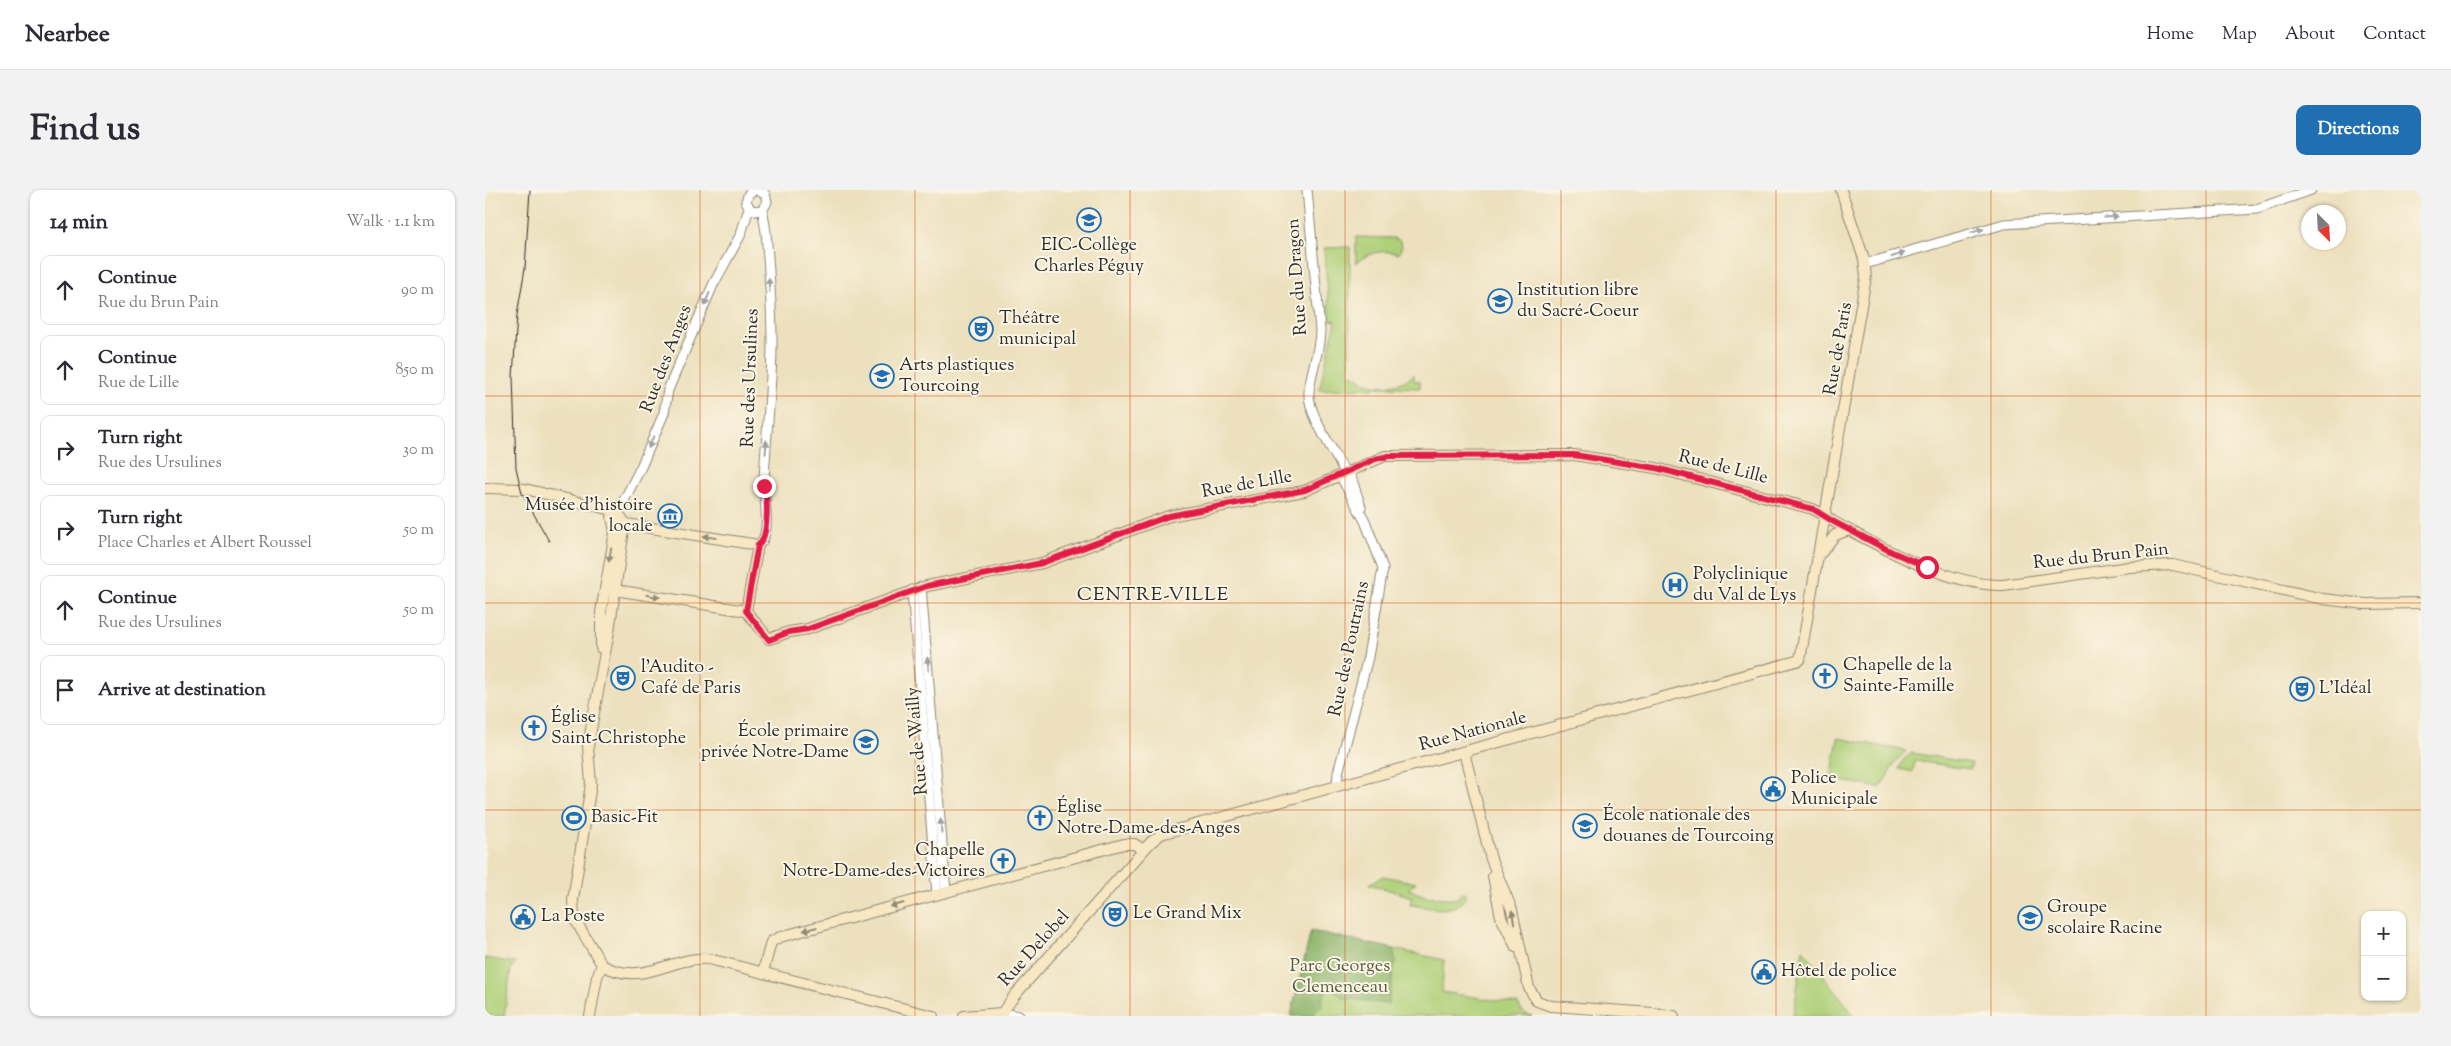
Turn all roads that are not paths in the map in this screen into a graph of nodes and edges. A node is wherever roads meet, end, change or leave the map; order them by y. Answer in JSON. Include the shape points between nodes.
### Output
{"nodes":[{"id":1,"x":1307,"y":190,"type":"edge"},
{"id":2,"x":1841,"y":190,"type":"edge"},
{"id":3,"x":2311,"y":190,"type":"edge"},
{"id":4,"x":759,"y":191,"type":"edge"},
{"id":5,"x":749,"y":208,"type":"junction"},
{"id":6,"x":763,"y":209,"type":"junction"},
{"id":7,"x":1865,"y":264,"type":"junction"},
{"id":8,"x":1345,"y":473,"type":"junction"},
{"id":9,"x":485,"y":488,"type":"edge"},
{"id":10,"x":1826,"y":516,"type":"junction"},
{"id":11,"x":619,"y":519,"type":"junction"},
{"id":12,"x":1849,"y":530,"type":"junction"},
{"id":13,"x":758,"y":545,"type":"junction"},
{"id":14,"x":1819,"y":558,"type":"junction"},
{"id":15,"x":605,"y":588,"type":"junction"},
{"id":16,"x":916,"y":589,"type":"junction"},
{"id":17,"x":616,"y":590,"type":"junction"},
{"id":18,"x":2421,"y":602,"type":"edge"},
{"id":19,"x":746,"y":611,"type":"junction"},
{"id":20,"x":1801,"y":660,"type":"joint"},
{"id":21,"x":600,"y":672,"type":"junction"},
{"id":22,"x":1464,"y":752,"type":"junction"},
{"id":23,"x":1337,"y":786,"type":"junction"},
{"id":24,"x":1155,"y":838,"type":"joint"},
{"id":25,"x":1144,"y":850,"type":"junction"},
{"id":26,"x":941,"y":893,"type":"junction"},
{"id":27,"x":602,"y":965,"type":"junction"},
{"id":28,"x":763,"y":972,"type":"junction"},
{"id":29,"x":1002,"y":1014,"type":"edge"},
{"id":30,"x":590,"y":1016,"type":"edge"},
{"id":31,"x":933,"y":1016,"type":"edge"},
{"id":32,"x":964,"y":1016,"type":"edge"},
{"id":33,"x":1019,"y":1016,"type":"edge"},
{"id":34,"x":1674,"y":1016,"type":"edge"}],
"edges":[{"from":1,"to":8,"type":"street","name":"Rue du Dragon","via":[[1320,330],[1309,397]]},
{"from":2,"to":7,"type":"main road","name":"Rue de Paris"},
{"from":7,"to":3,"type":"street","one_way":true,"via":[[2004,224],[2257,209]]},
{"from":4,"to":5,"type":"street","via":[[746,198]]},
{"from":4,"to":6,"type":"street","via":[[767,202]]},
{"from":5,"to":6,"type":"street"},
{"from":5,"to":11,"type":"street","name":"Rue des Anges","one_way":true,"via":[[741,234],[714,283],[668,390],[664,413]]},
{"from":13,"to":6,"type":"street","name":"Rue des Ursulines","one_way":true,"via":[[765,536],[764,479],[771,388],[770,308]]},
{"from":7,"to":10,"type":"main road","name":"Rue de Paris","via":[[1864,296]]},
{"from":8,"to":10,"type":"main road","name":"Rue de Lille","via":[[1389,456],[1574,455],[1656,468],[1813,509]]},
{"from":8,"to":16,"type":"main road","name":"Rue de Lille","via":[[1298,492],[1169,516],[1042,563]]},
{"from":8,"to":23,"type":"street","name":"Rue des Poutrains","via":[[1381,558],[1383,573],[1368,657]]},
{"from":9,"to":11,"type":"main road","via":[[525,489],[603,508]]},
{"from":10,"to":12,"type":"main road","name":"Rue du Brun Pain"},
{"from":10,"to":14,"type":"main road","name":"Rue de Paris"},
{"from":13,"to":11,"type":"main road","one_way":true},
{"from":11,"to":15,"type":"main road","one_way":true},
{"from":11,"to":17,"type":"main road"},
{"from":12,"to":14,"type":"main road","via":[[1831,538]]},
{"from":12,"to":18,"type":"main road","name":"Rue du Brun Pain","via":[[1919,564],[1990,584],[2129,567],[2173,565],[2337,601],[2377,604]]},
{"from":13,"to":19,"type":"main road"},
{"from":14,"to":20,"type":"main road","name":"Rue de Paris"},
{"from":15,"to":17,"type":"main road"},
{"from":15,"to":21,"type":"main road"},
{"from":16,"to":19,"type":"main road","name":"Rue de Lille","via":[[769,640]]},
{"from":16,"to":26,"type":"street","name":"Rue de Wailly"},
{"from":17,"to":19,"type":"main road","one_way":true},
{"from":17,"to":21,"type":"main road"},
{"from":20,"to":22,"type":"main road","name":"Rue Nationale"},
{"from":21,"to":27,"type":"main road","via":[[588,750],[591,779],[573,900],[574,918]]},
{"from":22,"to":23,"type":"main road","name":"Rue Nationale"},
{"from":22,"to":34,"type":"main road","via":[[1491,860],[1512,910],[1529,988],[1537,1001],[1551,1006]]},
{"from":23,"to":24,"type":"main road","name":"Rue Nationale","via":[[1179,828]]},
{"from":24,"to":25,"type":"main road","name":"Rue Delobel"},
{"from":25,"to":26,"type":"main road","via":[[1134,844],[1124,844]]},
{"from":25,"to":29,"type":"main road","name":"Rue Delobel"},
{"from":26,"to":28,"type":"main road","one_way":true,"via":[[774,939]]},
{"from":27,"to":28,"type":"main road","via":[[641,974],[695,959],[713,959]]},
{"from":27,"to":30,"type":"main road"},
{"from":28,"to":31,"type":"main road"},
{"from":29,"to":32,"type":"main road"},
{"from":29,"to":33,"type":"street"}]}
